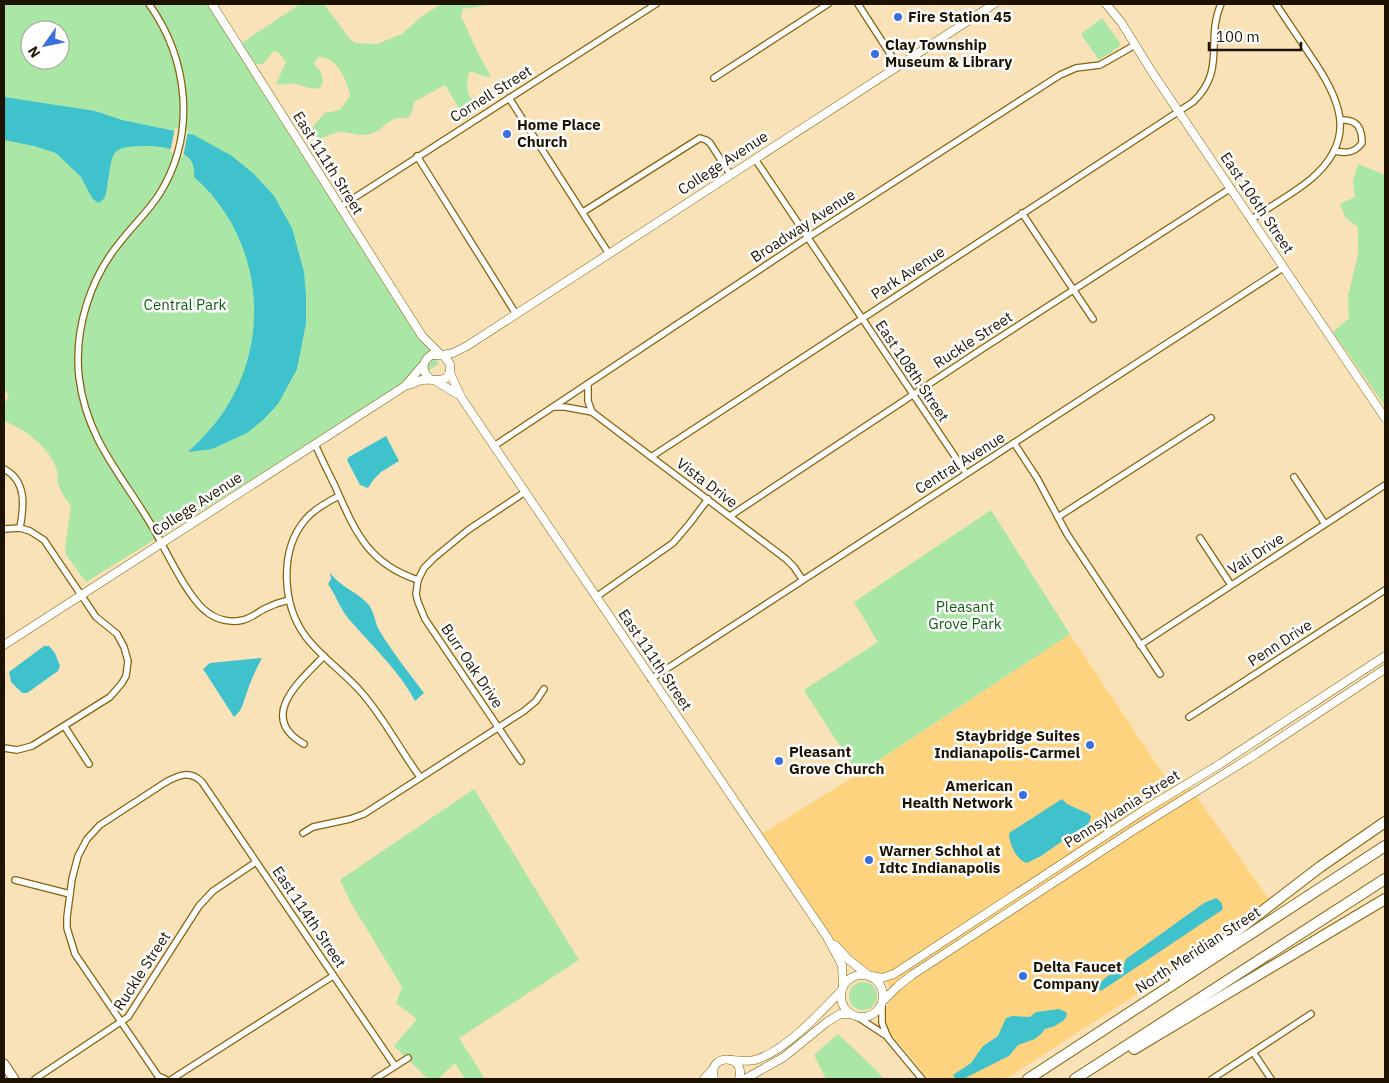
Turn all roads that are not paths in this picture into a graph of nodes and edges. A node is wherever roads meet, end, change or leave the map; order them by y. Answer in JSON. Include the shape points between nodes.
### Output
{"nodes":[{"id":1,"x":149,"y":4,"type":"edge"},
{"id":2,"x":212,"y":4,"type":"edge"},
{"id":3,"x":656,"y":4,"type":"edge"},
{"id":4,"x":828,"y":4,"type":"edge"},
{"id":5,"x":858,"y":4,"type":"edge"},
{"id":6,"x":1106,"y":4,"type":"edge"},
{"id":7,"x":1221,"y":4,"type":"edge"},
{"id":8,"x":1276,"y":4,"type":"edge"},
{"id":9,"x":991,"y":5,"type":"edge"},
{"id":10,"x":1135,"y":44,"type":"junction"},
{"id":11,"x":898,"y":66,"type":"junction"},
{"id":12,"x":714,"y":78,"type":"dead end"},
{"id":13,"x":509,"y":98,"type":"junction"},
{"id":14,"x":1178,"y":111,"type":"junction"},
{"id":15,"x":1341,"y":120,"type":"junction"},
{"id":16,"x":1334,"y":151,"type":"junction"},
{"id":17,"x":417,"y":156,"type":"junction"},
{"id":18,"x":755,"y":159,"type":"junction"},
{"id":19,"x":730,"y":174,"type":"junction"},
{"id":20,"x":1230,"y":188,"type":"junction"},
{"id":21,"x":340,"y":207,"type":"junction"},
{"id":22,"x":583,"y":212,"type":"junction"},
{"id":23,"x":1022,"y":213,"type":"junction"},
{"id":24,"x":1251,"y":220,"type":"junction"},
{"id":25,"x":808,"y":238,"type":"junction"},
{"id":26,"x":609,"y":254,"type":"junction"},
{"id":27,"x":1283,"y":268,"type":"junction"},
{"id":28,"x":1073,"y":290,"type":"junction"},
{"id":29,"x":516,"y":314,"type":"junction"},
{"id":30,"x":862,"y":318,"type":"junction"},
{"id":31,"x":1093,"y":319,"type":"dead end"},
{"id":32,"x":422,"y":336,"type":"junction"},
{"id":33,"x":467,"y":346,"type":"junction"},
{"id":34,"x":441,"y":354,"type":"junction"},
{"id":35,"x":424,"y":363,"type":"junction"},
{"id":36,"x":450,"y":370,"type":"junction"},
{"id":37,"x":434,"y":381,"type":"junction"},
{"id":38,"x":588,"y":384,"type":"junction"},
{"id":39,"x":405,"y":386,"type":"junction"},
{"id":40,"x":913,"y":394,"type":"junction"},
{"id":41,"x":461,"y":397,"type":"junction"},
{"id":42,"x":553,"y":407,"type":"junction"},
{"id":43,"x":592,"y":412,"type":"junction"},
{"id":44,"x":1211,"y":418,"type":"dead end"},
{"id":45,"x":1385,"y":418,"type":"edge"},
{"id":46,"x":1014,"y":443,"type":"junction"},
{"id":47,"x":315,"y":444,"type":"junction"},
{"id":48,"x":494,"y":446,"type":"junction"},
{"id":49,"x":651,"y":457,"type":"junction"},
{"id":50,"x":4,"y":469,"type":"edge"},
{"id":51,"x":966,"y":473,"type":"junction"},
{"id":52,"x":1294,"y":477,"type":"dead end"},
{"id":53,"x":1385,"y":486,"type":"edge"},
{"id":54,"x":525,"y":492,"type":"junction"},
{"id":55,"x":339,"y":496,"type":"junction"},
{"id":56,"x":708,"y":499,"type":"junction"},
{"id":57,"x":730,"y":516,"type":"junction"},
{"id":58,"x":1058,"y":517,"type":"junction"},
{"id":59,"x":1325,"y":524,"type":"junction"},
{"id":60,"x":20,"y":528,"type":"junction"},
{"id":61,"x":4,"y":529,"type":"edge"},
{"id":62,"x":1200,"y":538,"type":"dead end"},
{"id":63,"x":162,"y":544,"type":"junction"},
{"id":64,"x":802,"y":579,"type":"junction"},
{"id":65,"x":418,"y":580,"type":"junction"},
{"id":66,"x":1231,"y":585,"type":"junction"},
{"id":67,"x":1385,"y":590,"type":"edge"},
{"id":68,"x":80,"y":596,"type":"junction"},
{"id":69,"x":596,"y":596,"type":"junction"},
{"id":70,"x":289,"y":600,"type":"junction"},
{"id":71,"x":1140,"y":644,"type":"junction"},
{"id":72,"x":4,"y":645,"type":"edge"},
{"id":73,"x":324,"y":656,"type":"junction"},
{"id":74,"x":1385,"y":656,"type":"edge"},
{"id":75,"x":1385,"y":669,"type":"edge"},
{"id":76,"x":1160,"y":674,"type":"dead end"},
{"id":77,"x":651,"y":679,"type":"junction"},
{"id":78,"x":544,"y":689,"type":"dead end"},
{"id":79,"x":1189,"y":717,"type":"dead end"},
{"id":80,"x":65,"y":727,"type":"junction"},
{"id":81,"x":498,"y":727,"type":"junction"},
{"id":82,"x":304,"y":744,"type":"dead end"},
{"id":83,"x":4,"y":748,"type":"edge"},
{"id":84,"x":521,"y":761,"type":"dead end"},
{"id":85,"x":89,"y":764,"type":"dead end"},
{"id":86,"x":420,"y":777,"type":"junction"},
{"id":87,"x":1385,"y":822,"type":"edge"},
{"id":88,"x":303,"y":833,"type":"dead end"},
{"id":89,"x":1385,"y":846,"type":"edge"},
{"id":90,"x":256,"y":862,"type":"junction"},
{"id":91,"x":1385,"y":879,"type":"edge"},
{"id":92,"x":15,"y":880,"type":"dead end"},
{"id":93,"x":70,"y":894,"type":"junction"},
{"id":94,"x":1385,"y":898,"type":"edge"},
{"id":95,"x":827,"y":937,"type":"junction"},
{"id":96,"x":333,"y":976,"type":"junction"},
{"id":97,"x":870,"y":976,"type":"junction"},
{"id":98,"x":842,"y":989,"type":"junction"},
{"id":99,"x":882,"y":1003,"type":"junction"},
{"id":100,"x":1311,"y":1014,"type":"dead end"},
{"id":101,"x":853,"y":1015,"type":"junction"},
{"id":102,"x":121,"y":1023,"type":"junction"},
{"id":103,"x":888,"y":1038,"type":"junction"},
{"id":104,"x":1080,"y":1045,"type":"junction"},
{"id":105,"x":1253,"y":1052,"type":"junction"},
{"id":106,"x":408,"y":1058,"type":"dead end"},
{"id":107,"x":731,"y":1060,"type":"junction"},
{"id":108,"x":4,"y":1064,"type":"edge"},
{"id":109,"x":395,"y":1066,"type":"junction"},
{"id":110,"x":714,"y":1069,"type":"junction"},
{"id":111,"x":14,"y":1079,"type":"edge"},
{"id":112,"x":35,"y":1079,"type":"edge"},
{"id":113,"x":165,"y":1079,"type":"edge"},
{"id":114,"x":172,"y":1079,"type":"edge"},
{"id":115,"x":375,"y":1079,"type":"edge"},
{"id":116,"x":704,"y":1079,"type":"edge"},
{"id":117,"x":714,"y":1079,"type":"edge"},
{"id":118,"x":739,"y":1079,"type":"edge"},
{"id":119,"x":744,"y":1079,"type":"edge"},
{"id":120,"x":922,"y":1079,"type":"edge"},
{"id":121,"x":1028,"y":1079,"type":"edge"},
{"id":122,"x":1077,"y":1079,"type":"edge"},
{"id":123,"x":1212,"y":1079,"type":"edge"},
{"id":124,"x":1271,"y":1079,"type":"edge"}],
"edges":[{"from":1,"to":63,"type":"street","via":[[167,33],[177,59],[183,118],[179,146],[171,170],[153,203],[121,240],[102,270],[86,306],[79,352],[83,399],[95,436]]},
{"from":2,"to":21,"type":"main road","name":"East 111th Street"},
{"from":3,"to":13,"type":"street","name":"Cornell Street"},
{"from":4,"to":12,"type":"street"},
{"from":5,"to":11,"type":"street"},
{"from":6,"to":10,"type":"main road","name":"East 106th Street"},
{"from":7,"to":14,"type":"street","name":"Park Avenue","via":[[1210,80],[1204,92]]},
{"from":8,"to":15,"type":"street","via":[[1331,87]]},
{"from":9,"to":11,"type":"main road","name":"College Avenue"},
{"from":10,"to":14,"type":"main road","name":"East 106th Street"},
{"from":10,"to":25,"type":"street","name":"Broadway Avenue","via":[[1100,65],[1076,68],[1060,75]]},
{"from":11,"to":18,"type":"main road","name":"College Avenue"},
{"from":13,"to":17,"type":"street","name":"Cornell Street"},
{"from":13,"to":22,"type":"street"},
{"from":14,"to":20,"type":"main road","name":"East 106th Street"},
{"from":14,"to":23,"type":"street","name":"Park Avenue"},
{"from":15,"to":16,"type":"street"},
{"from":15,"to":16,"type":"street","via":[[1359,127],[1362,143],[1354,151]]},
{"from":16,"to":24,"type":"street","via":[[1311,179]]},
{"from":17,"to":21,"type":"street","name":"Cornell Street"},
{"from":17,"to":29,"type":"street"},
{"from":18,"to":19,"type":"main road","name":"College Avenue"},
{"from":18,"to":25,"type":"street","name":"East 108th Street"},
{"from":19,"to":22,"type":"street","via":[[710,143],[700,138]]},
{"from":19,"to":26,"type":"main road","name":"College Avenue"},
{"from":20,"to":24,"type":"main road","name":"East 106th Street"},
{"from":20,"to":28,"type":"street","name":"Ruckle Street"},
{"from":21,"to":32,"type":"main road","name":"East 111th Street"},
{"from":22,"to":26,"type":"street"},
{"from":23,"to":28,"type":"street"},
{"from":23,"to":30,"type":"street","name":"Park Avenue"},
{"from":24,"to":27,"type":"main road","name":"East 106th Street"},
{"from":25,"to":30,"type":"street","name":"East 108th Street"},
{"from":25,"to":38,"type":"street","name":"Broadway Avenue"},
{"from":26,"to":29,"type":"main road","name":"College Avenue"},
{"from":27,"to":45,"type":"main road","name":"East 106th Street"},
{"from":27,"to":46,"type":"street","name":"Central Avenue"},
{"from":28,"to":31,"type":"street"},
{"from":28,"to":40,"type":"street","name":"Ruckle Street"},
{"from":29,"to":33,"type":"main road","name":"College Avenue"},
{"from":30,"to":40,"type":"street","name":"East 108th Street"},
{"from":30,"to":49,"type":"street","name":"Park Avenue"},
{"from":32,"to":34,"type":"main road","name":"East 111th Street"},
{"from":32,"to":35,"type":"main road","name":"East 111th Street","via":[[426,352]]},
{"from":33,"to":34,"type":"main road","name":"College Avenue","via":[[453,353]]},
{"from":33,"to":36,"type":"main road","name":"College Avenue"},
{"from":34,"to":35,"type":"main road","via":[[431,355]]},
{"from":34,"to":36,"type":"main road","via":[[449,360]]},
{"from":35,"to":37,"type":"main road","via":[[425,374]]},
{"from":35,"to":39,"type":"main road","name":"College Avenue"},
{"from":36,"to":37,"type":"main road","via":[[444,379]]},
{"from":36,"to":41,"type":"main road","name":"East 111th Street"},
{"from":37,"to":39,"type":"main road","name":"College Avenue","via":[[418,381]]},
{"from":37,"to":41,"type":"main road","name":"East 111th Street"},
{"from":38,"to":42,"type":"street","name":"Broadway Avenue"},
{"from":38,"to":43,"type":"street"},
{"from":39,"to":47,"type":"main road","name":"College Avenue"},
{"from":40,"to":51,"type":"street","name":"East 108th Street"},
{"from":40,"to":57,"type":"street","name":"Ruckle Street"},
{"from":41,"to":48,"type":"main road","name":"East 111th Street"},
{"from":42,"to":43,"type":"street","name":"Vista Drive"},
{"from":42,"to":48,"type":"street","name":"Broadway Avenue"},
{"from":43,"to":49,"type":"street","name":"Vista Drive"},
{"from":44,"to":58,"type":"street"},
{"from":46,"to":51,"type":"street","name":"Central Avenue"},
{"from":46,"to":58,"type":"street"},
{"from":47,"to":55,"type":"street"},
{"from":47,"to":63,"type":"main road","name":"College Avenue"},
{"from":48,"to":54,"type":"main road","name":"East 111th Street"},
{"from":49,"to":56,"type":"street","name":"Vista Drive"},
{"from":50,"to":60,"type":"street","via":[[17,481],[23,496]]},
{"from":51,"to":64,"type":"street","name":"Central Avenue"},
{"from":52,"to":59,"type":"street"},
{"from":53,"to":59,"type":"street","name":"Vali Drive"},
{"from":54,"to":65,"type":"street","via":[[486,517],[434,558]]},
{"from":54,"to":69,"type":"main road","name":"East 111th Street"},
{"from":55,"to":65,"type":"street","via":[[354,530],[367,548],[401,574]]},
{"from":55,"to":70,"type":"street","via":[[310,514],[296,534],[288,557]]},
{"from":56,"to":57,"type":"street","name":"Vista Drive"},
{"from":56,"to":69,"type":"street","via":[[673,543]]},
{"from":57,"to":64,"type":"street","name":"Vista Drive","via":[[790,562]]},
{"from":58,"to":71,"type":"street"},
{"from":59,"to":66,"type":"street","name":"Vali Drive"},
{"from":60,"to":61,"type":"street"},
{"from":60,"to":68,"type":"street","via":[[38,535],[48,545]]},
{"from":62,"to":66,"type":"street"},
{"from":63,"to":68,"type":"main road","name":"College Avenue"},
{"from":63,"to":70,"type":"street","via":[[199,604],[217,618],[233,622],[244,620]]},
{"from":64,"to":77,"type":"street","name":"Central Avenue"},
{"from":65,"to":81,"type":"street","name":"Burr Oak Drive","via":[[416,594],[421,611]]},
{"from":66,"to":71,"type":"street","name":"Vali Drive"},
{"from":67,"to":79,"type":"street","name":"Penn Drive"},
{"from":68,"to":72,"type":"main road","name":"College Avenue"},
{"from":68,"to":80,"type":"street","via":[[96,617],[121,640],[127,654],[127,672],[115,693]]},
{"from":69,"to":77,"type":"main road","name":"East 111th Street"},
{"from":70,"to":73,"type":"street","via":[[302,631]]},
{"from":71,"to":76,"type":"street"},
{"from":73,"to":82,"type":"street","via":[[292,690],[284,708],[287,729]]},
{"from":73,"to":86,"type":"street","via":[[368,700]]},
{"from":74,"to":97,"type":"main road","name":"Pennsylvania Street","via":[[898,971],[888,976]]},
{"from":75,"to":99,"type":"main road","name":"Pennsylvania Street","via":[[912,975]]},
{"from":77,"to":95,"type":"main road","name":"East 111th Street"},
{"from":78,"to":81,"type":"street","via":[[531,706]]},
{"from":80,"to":83,"type":"street","via":[[32,746],[17,750]]},
{"from":80,"to":85,"type":"street"},
{"from":81,"to":84,"type":"street","name":"Burr Oak Drive"},
{"from":81,"to":86,"type":"street"},
{"from":86,"to":88,"type":"street","via":[[355,818],[313,827]]},
{"from":87,"to":104,"type":"highway"},
{"from":89,"to":104,"type":"highway","name":"North Meridian Street"},
{"from":90,"to":93,"type":"street","name":"East 114th Street","via":[[202,782],[193,775],[177,776],[93,831],[78,856]]},
{"from":90,"to":96,"type":"street","name":"East 114th Street"},
{"from":90,"to":102,"type":"street","name":"Ruckle Street","via":[[213,891],[199,906],[136,1006]]},
{"from":91,"to":122,"type":"highway"},
{"from":92,"to":93,"type":"street"},
{"from":93,"to":102,"type":"street","via":[[66,928],[70,941],[77,957]]},
{"from":94,"to":122,"type":"highway","via":[[1142,1045]]},
{"from":95,"to":97,"type":"main road","name":"East 111th Street","via":[[848,960]]},
{"from":95,"to":98,"type":"main road","name":"East 111th Street","via":[[842,965]]},
{"from":96,"to":109,"type":"street","name":"East 114th Street"},
{"from":96,"to":114,"type":"street"},
{"from":97,"to":98,"type":"main road","via":[[854,976]]},
{"from":97,"to":99,"type":"main road","via":[[882,986]]},
{"from":98,"to":101,"type":"main road","via":[[842,1004]]},
{"from":98,"to":107,"type":"main road","via":[[805,1027],[768,1054],[751,1061]]},
{"from":99,"to":101,"type":"main road","via":[[874,1014]]},
{"from":99,"to":103,"type":"street","via":[[882,1023]]},
{"from":100,"to":105,"type":"street"},
{"from":101,"to":103,"type":"street"},
{"from":101,"to":119,"type":"main road","via":[[840,1014],[784,1057]]},
{"from":102,"to":112,"type":"street","name":"Ruckle Street"},
{"from":102,"to":113,"type":"street","via":[[158,1076]]},
{"from":103,"to":120,"type":"street"},
{"from":104,"to":121,"type":"highway","name":"North Meridian Street"},
{"from":105,"to":123,"type":"street"},
{"from":105,"to":124,"type":"street"},
{"from":106,"to":109,"type":"street"},
{"from":107,"to":110,"type":"main road","via":[[720,1061]]},
{"from":107,"to":118,"type":"main road","via":[[740,1069]]},
{"from":108,"to":111,"type":"main road"},
{"from":109,"to":115,"type":"street"},
{"from":110,"to":116,"type":"main road"},
{"from":110,"to":117,"type":"main road"}]}
